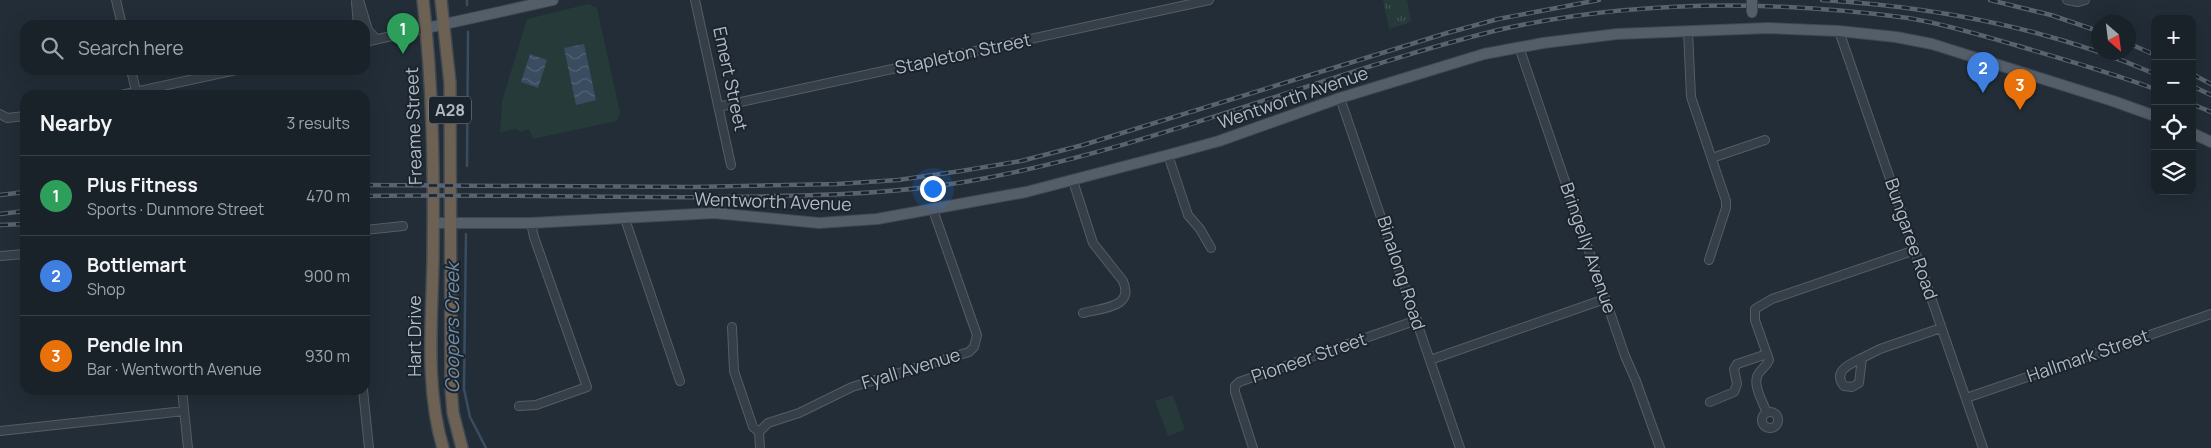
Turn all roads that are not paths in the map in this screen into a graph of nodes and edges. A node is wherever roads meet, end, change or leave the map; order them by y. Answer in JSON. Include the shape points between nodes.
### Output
{"nodes":[{"id":1,"x":116,"y":0,"type":"edge"},
{"id":2,"x":357,"y":0,"type":"edge"},
{"id":3,"x":423,"y":0,"type":"edge"},
{"id":4,"x":441,"y":0,"type":"edge"},
{"id":5,"x":553,"y":0,"type":"edge"},
{"id":6,"x":695,"y":0,"type":"edge"},
{"id":7,"x":1209,"y":0,"type":"edge"},
{"id":8,"x":1752,"y":0,"type":"edge"},
{"id":9,"x":2067,"y":0,"type":"edge"},
{"id":10,"x":2083,"y":1,"type":"edge"},
{"id":11,"x":121,"y":20,"type":"edge"},
{"id":12,"x":358,"y":20,"type":"edge"},
{"id":13,"x":364,"y":20,"type":"edge"},
{"id":14,"x":445,"y":24,"type":"junction"},
{"id":15,"x":427,"y":28,"type":"junction"},
{"id":16,"x":1752,"y":28,"type":"junction"},
{"id":17,"x":1688,"y":30,"type":"junction"},
{"id":18,"x":1839,"y":31,"type":"junction"},
{"id":19,"x":370,"y":32,"type":"edge"},
{"id":20,"x":376,"y":39,"type":"junction"},
{"id":21,"x":370,"y":41,"type":"edge"},
{"id":22,"x":1519,"y":47,"type":"junction"},
{"id":23,"x":132,"y":75,"type":"edge"},
{"id":24,"x":214,"y":75,"type":"edge"},
{"id":25,"x":135,"y":90,"type":"edge"},
{"id":26,"x":149,"y":90,"type":"edge"},
{"id":27,"x":1340,"y":98,"type":"junction"},
{"id":28,"x":718,"y":107,"type":"junction"},
{"id":29,"x":2151,"y":115,"type":"edge"},
{"id":30,"x":4,"y":116,"type":"edge"},
{"id":31,"x":20,"y":116,"type":"edge"},
{"id":32,"x":2196,"y":135,"type":"edge"},
{"id":33,"x":1765,"y":140,"type":"dead end"},
{"id":34,"x":2211,"y":142,"type":"edge"},
{"id":35,"x":1168,"y":156,"type":"junction"},
{"id":36,"x":1712,"y":158,"type":"junction"},
{"id":37,"x":731,"y":165,"type":"dead end"},
{"id":38,"x":1073,"y":181,"type":"junction"},
{"id":39,"x":933,"y":210,"type":"junction"},
{"id":40,"x":625,"y":218,"type":"junction"},
{"id":41,"x":433,"y":223,"type":"junction"},
{"id":42,"x":450,"y":223,"type":"junction"},
{"id":43,"x":531,"y":223,"type":"junction"},
{"id":44,"x":403,"y":226,"type":"dead end"},
{"id":45,"x":370,"y":229,"type":"edge"},
{"id":46,"x":1211,"y":248,"type":"dead end"},
{"id":47,"x":1915,"y":250,"type":"junction"},
{"id":48,"x":20,"y":254,"type":"edge"},
{"id":49,"x":0,"y":256,"type":"edge"},
{"id":50,"x":1709,"y":260,"type":"dead end"},
{"id":51,"x":1605,"y":298,"type":"junction"},
{"id":52,"x":1083,"y":313,"type":"dead end"},
{"id":53,"x":2211,"y":314,"type":"edge"},
{"id":54,"x":1417,"y":320,"type":"junction"},
{"id":55,"x":732,"y":327,"type":"dead end"},
{"id":56,"x":1941,"y":328,"type":"junction"},
{"id":57,"x":1767,"y":354,"type":"junction"},
{"id":58,"x":1862,"y":358,"type":"dead end"},
{"id":59,"x":1430,"y":360,"type":"junction"},
{"id":60,"x":680,"y":381,"type":"dead end"},
{"id":61,"x":182,"y":395,"type":"edge"},
{"id":62,"x":364,"y":395,"type":"edge"},
{"id":63,"x":1966,"y":398,"type":"junction"},
{"id":64,"x":1710,"y":402,"type":"dead end"},
{"id":65,"x":519,"y":406,"type":"dead end"},
{"id":66,"x":184,"y":411,"type":"junction"},
{"id":67,"x":1767,"y":412,"type":"dead end"},
{"id":68,"x":0,"y":431,"type":"edge"},
{"id":69,"x":758,"y":432,"type":"junction"},
{"id":70,"x":188,"y":448,"type":"edge"},
{"id":71,"x":369,"y":448,"type":"edge"},
{"id":72,"x":443,"y":448,"type":"edge"},
{"id":73,"x":462,"y":448,"type":"edge"},
{"id":74,"x":760,"y":448,"type":"edge"},
{"id":75,"x":1253,"y":448,"type":"edge"},
{"id":76,"x":1460,"y":448,"type":"edge"},
{"id":77,"x":1660,"y":448,"type":"edge"},
{"id":78,"x":1983,"y":448,"type":"edge"}],
"edges":[{"from":1,"to":11,"type":"street"},
{"from":2,"to":12,"type":"street"},
{"from":2,"to":13,"type":"street"},
{"from":3,"to":15,"type":"highway","number":"A28"},
{"from":4,"to":14,"type":"highway","number":"A28"},
{"from":5,"to":14,"type":"main road"},
{"from":6,"to":28,"type":"street","name":"Emert Street"},
{"from":7,"to":28,"type":"street","name":"Stapleton Street"},
{"from":8,"to":16,"type":"main road","bridge":true},
{"from":9,"to":10,"type":"street"},
{"from":14,"to":15,"type":"main road"},
{"from":14,"to":42,"type":"highway","name":"Freame Street","number":"A28","via":[[450,83]]},
{"from":15,"to":20,"type":"street"},
{"from":15,"to":41,"type":"highway","name":"Freame Street","number":"A28"},
{"from":16,"to":17,"type":"main road","name":"Wentworth Avenue"},
{"from":16,"to":18,"type":"main road","name":"Wentworth Avenue"},
{"from":17,"to":22,"type":"main road","name":"Wentworth Avenue","via":[[1618,34]]},
{"from":17,"to":36,"type":"street","via":[[1691,97]]},
{"from":18,"to":29,"type":"main road","name":"Wentworth Avenue","via":[[1932,44]]},
{"from":18,"to":47,"type":"street","name":"Bungaree Road"},
{"from":19,"to":20,"type":"street"},
{"from":20,"to":21,"type":"street"},
{"from":22,"to":27,"type":"main road","name":"Wentworth Avenue","via":[[1484,54]]},
{"from":22,"to":51,"type":"street","name":"Bringelly Avenue"},
{"from":23,"to":25,"type":"street"},
{"from":24,"to":26,"type":"street"},
{"from":27,"to":35,"type":"main road","name":"Wentworth Avenue"},
{"from":27,"to":54,"type":"street","name":"Binalong Road"},
{"from":28,"to":37,"type":"street","name":"Emert Street"},
{"from":30,"to":31,"type":"street"},
{"from":32,"to":34,"type":"main road"},
{"from":33,"to":36,"type":"street"},
{"from":35,"to":38,"type":"main road","name":"Wentworth Avenue"},
{"from":35,"to":46,"type":"street","via":[[1188,215]]},
{"from":36,"to":50,"type":"street","via":[[1726,204]]},
{"from":38,"to":39,"type":"main road","name":"Wentworth Avenue"},
{"from":38,"to":52,"type":"street","via":[[1093,242],[1126,288],[1126,295],[1119,304]]},
{"from":39,"to":40,"type":"main road","name":"Wentworth Avenue","via":[[842,223],[714,213]]},
{"from":39,"to":69,"type":"street","name":"Fyall Avenue","via":[[977,335],[974,347],[969,352],[852,387],[800,413],[768,423]]},
{"from":40,"to":43,"type":"main road","name":"Wentworth Avenue"},
{"from":40,"to":60,"type":"street"},
{"from":41,"to":42,"type":"main road","name":"Wentworth Avenue"},
{"from":41,"to":72,"type":"highway","name":"Hart Drive","number":"A28","via":[[433,398]]},
{"from":42,"to":43,"type":"main road","name":"Wentworth Avenue"},
{"from":42,"to":73,"type":"highway","name":"Hart Drive","number":"A28","via":[[450,388]]},
{"from":43,"to":65,"type":"street","via":[[586,387],[536,405]]},
{"from":44,"to":45,"type":"street"},
{"from":47,"to":56,"type":"street","name":"Bungaree Road"},
{"from":47,"to":57,"type":"street","via":[[1756,307],[1754,315]]},
{"from":48,"to":49,"type":"street"},
{"from":51,"to":59,"type":"street"},
{"from":51,"to":77,"type":"street","name":"Bringelly Avenue"},
{"from":53,"to":63,"type":"street","name":"Hallmark Street"},
{"from":54,"to":59,"type":"street","name":"Binalong Road"},
{"from":54,"to":75,"type":"street","name":"Pioneer Street","via":[[1239,382],[1234,392]]},
{"from":55,"to":69,"type":"street","via":[[734,370],[753,427]]},
{"from":56,"to":58,"type":"street"},
{"from":56,"to":63,"type":"street","name":"Bungaree Road"},
{"from":57,"to":64,"type":"street","via":[[1737,364],[1734,392]]},
{"from":57,"to":67,"type":"street","via":[[1769,362],[1756,380]]},
{"from":59,"to":76,"type":"street","name":"Binalong Road"},
{"from":61,"to":66,"type":"street"},
{"from":62,"to":71,"type":"street"},
{"from":63,"to":78,"type":"street","name":"Bungaree Road"},
{"from":66,"to":68,"type":"street"},
{"from":66,"to":70,"type":"street"},
{"from":69,"to":74,"type":"street"}]}
